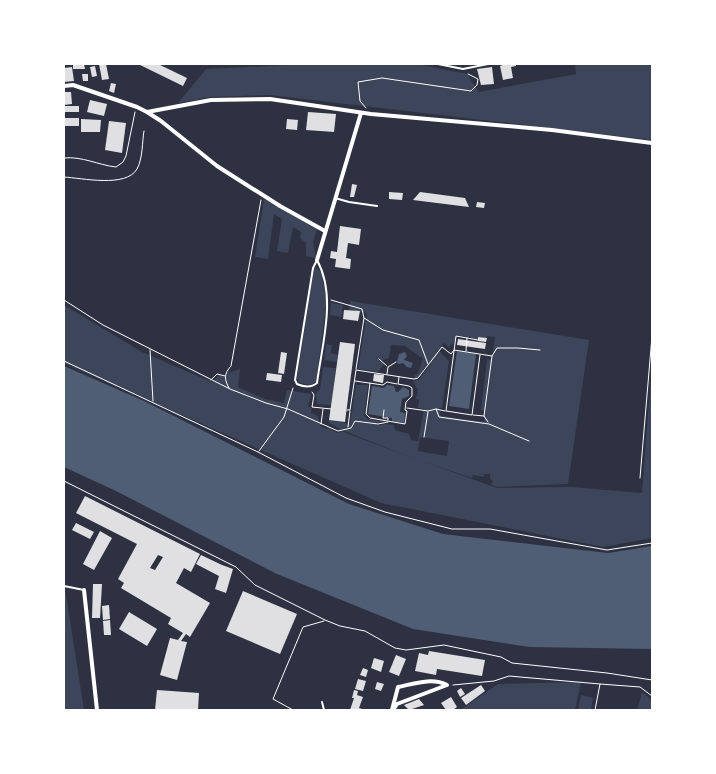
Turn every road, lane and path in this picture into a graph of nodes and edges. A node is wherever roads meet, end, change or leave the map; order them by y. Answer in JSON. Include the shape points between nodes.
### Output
{"nodes":[{"id":1,"x":438,"y":64,"type":"edge"},
{"id":2,"x":488,"y":64,"type":"edge"},
{"id":3,"x":463,"y":68,"type":"junction"},
{"id":4,"x":64,"y":86,"type":"edge"},
{"id":5,"x":137,"y":107,"type":"junction"},
{"id":6,"x":147,"y":112,"type":"junction"},
{"id":7,"x":361,"y":113,"type":"junction"},
{"id":8,"x":372,"y":114,"type":"junction"},
{"id":9,"x":144,"y":131,"type":"dead end"},
{"id":10,"x":652,"y":143,"type":"edge"},
{"id":11,"x":64,"y":158,"type":"edge"},
{"id":12,"x":64,"y":177,"type":"edge"},
{"id":13,"x":262,"y":195,"type":"junction"},
{"id":14,"x":335,"y":198,"type":"junction"},
{"id":15,"x":377,"y":206,"type":"dead end"},
{"id":16,"x":325,"y":231,"type":"junction"},
{"id":17,"x":317,"y":260,"type":"junction"},
{"id":18,"x":64,"y":300,"type":"edge"},
{"id":19,"x":328,"y":300,"type":"junction"},
{"id":20,"x":364,"y":318,"type":"junction"},
{"id":21,"x":652,"y":336,"type":"edge"},
{"id":22,"x":467,"y":338,"type":"junction"},
{"id":23,"x":478,"y":340,"type":"dead end"},
{"id":24,"x":150,"y":350,"type":"junction"},
{"id":25,"x":454,"y":350,"type":"junction"},
{"id":26,"x":540,"y":350,"type":"dead end"},
{"id":27,"x":466,"y":351,"type":"junction"},
{"id":28,"x":480,"y":354,"type":"junction"},
{"id":29,"x":492,"y":356,"type":"junction"},
{"id":30,"x":379,"y":359,"type":"dead end"},
{"id":31,"x":64,"y":361,"type":"edge"},
{"id":32,"x":396,"y":362,"type":"dead end"},
{"id":33,"x":428,"y":365,"type":"junction"},
{"id":34,"x":388,"y":367,"type":"junction"},
{"id":35,"x":356,"y":370,"type":"junction"},
{"id":36,"x":387,"y":375,"type":"junction"},
{"id":37,"x":225,"y":376,"type":"junction"},
{"id":38,"x":399,"y":377,"type":"junction"},
{"id":39,"x":212,"y":380,"type":"junction"},
{"id":40,"x":295,"y":380,"type":"junction"},
{"id":41,"x":355,"y":381,"type":"junction"},
{"id":42,"x":370,"y":383,"type":"junction"},
{"id":43,"x":398,"y":384,"type":"junction"},
{"id":44,"x":309,"y":387,"type":"junction"},
{"id":45,"x":230,"y":389,"type":"junction"},
{"id":46,"x":153,"y":402,"type":"junction"},
{"id":47,"x":323,"y":408,"type":"junction"},
{"id":48,"x":406,"y":408,"type":"junction"},
{"id":49,"x":288,"y":409,"type":"junction"},
{"id":50,"x":330,"y":409,"type":"dead end"},
{"id":51,"x":436,"y":409,"type":"junction"},
{"id":52,"x":346,"y":410,"type":"dead end"},
{"id":53,"x":350,"y":410,"type":"junction"},
{"id":54,"x":384,"y":410,"type":"dead end"},
{"id":55,"x":428,"y":411,"type":"junction"},
{"id":56,"x":446,"y":411,"type":"junction"},
{"id":57,"x":472,"y":415,"type":"junction"},
{"id":58,"x":484,"y":416,"type":"junction"},
{"id":59,"x":388,"y":421,"type":"junction"},
{"id":60,"x":321,"y":424,"type":"junction"},
{"id":61,"x":489,"y":424,"type":"junction"},
{"id":62,"x":348,"y":428,"type":"junction"},
{"id":63,"x":424,"y":437,"type":"dead end"},
{"id":64,"x":529,"y":441,"type":"dead end"},
{"id":65,"x":258,"y":452,"type":"junction"},
{"id":66,"x":640,"y":478,"type":"dead end"},
{"id":67,"x":64,"y":480,"type":"edge"},
{"id":68,"x":652,"y":543,"type":"edge"},
{"id":69,"x":64,"y":586,"type":"edge"},
{"id":70,"x":84,"y":590,"type":"joint"},
{"id":71,"x":326,"y":620,"type":"junction"},
{"id":72,"x":652,"y":680,"type":"edge"},
{"id":73,"x":600,"y":684,"type":"junction"},
{"id":74,"x":447,"y":685,"type":"junction"},
{"id":75,"x":652,"y":696,"type":"edge"},
{"id":76,"x":322,"y":702,"type":"dead end"},
{"id":77,"x":97,"y":710,"type":"edge"},
{"id":78,"x":293,"y":710,"type":"edge"},
{"id":79,"x":324,"y":710,"type":"edge"},
{"id":80,"x":392,"y":710,"type":"edge"},
{"id":81,"x":595,"y":710,"type":"edge"}],
"edges":[{"from":1,"to":3,"type":"lane"},
{"from":2,"to":3,"type":"lane"},
{"from":3,"to":8,"type":"path","via":[[478,79],[471,91],[382,78],[358,82],[360,100]]},
{"from":4,"to":5,"type":"street"},
{"from":5,"to":6,"type":"street"},
{"from":5,"to":11,"type":"path","via":[[126,156],[116,167],[81,158]]},
{"from":6,"to":7,"type":"street","via":[[210,100],[270,99]]},
{"from":6,"to":13,"type":"street","via":[[217,166]]},
{"from":7,"to":8,"type":"street"},
{"from":7,"to":14,"type":"street"},
{"from":8,"to":10,"type":"street","via":[[552,130]]},
{"from":9,"to":12,"type":"path","via":[[137,168],[128,178]]},
{"from":13,"to":16,"type":"street"},
{"from":13,"to":37,"type":"path","via":[[231,366]]},
{"from":14,"to":15,"type":"lane"},
{"from":14,"to":16,"type":"street"},
{"from":16,"to":17,"type":"street"},
{"from":17,"to":19,"type":"lane","via":[[323,270]]},
{"from":17,"to":40,"type":"lane"},
{"from":18,"to":24,"type":"path"},
{"from":19,"to":20,"type":"path","via":[[362,309]]},
{"from":19,"to":44,"type":"lane","via":[[317,383]]},
{"from":20,"to":33,"type":"path","via":[[383,330],[420,340]]},
{"from":20,"to":35,"type":"path"},
{"from":21,"to":66,"type":"path"},
{"from":22,"to":23,"type":"path"},
{"from":22,"to":25,"type":"path","via":[[456,336]]},
{"from":22,"to":27,"type":"path"},
{"from":24,"to":39,"type":"path"},
{"from":24,"to":46,"type":"path"},
{"from":25,"to":27,"type":"path"},
{"from":25,"to":33,"type":"path","via":[[451,354],[442,346]]},
{"from":25,"to":56,"type":"path"},
{"from":26,"to":29,"type":"path","via":[[497,348]]},
{"from":27,"to":28,"type":"path"},
{"from":28,"to":29,"type":"path"},
{"from":28,"to":57,"type":"path"},
{"from":29,"to":58,"type":"path"},
{"from":30,"to":34,"type":"path"},
{"from":31,"to":46,"type":"path"},
{"from":32,"to":34,"type":"path"},
{"from":33,"to":38,"type":"path","via":[[418,378]]},
{"from":34,"to":36,"type":"path"},
{"from":35,"to":36,"type":"path"},
{"from":35,"to":41,"type":"path"},
{"from":36,"to":38,"type":"path"},
{"from":37,"to":39,"type":"path","via":[[217,374]]},
{"from":37,"to":45,"type":"path"},
{"from":38,"to":43,"type":"path"},
{"from":39,"to":45,"type":"path"},
{"from":40,"to":44,"type":"lane","via":[[297,384]]},
{"from":40,"to":49,"type":"path"},
{"from":41,"to":42,"type":"path"},
{"from":41,"to":53,"type":"path"},
{"from":42,"to":43,"type":"path"},
{"from":42,"to":59,"type":"path","via":[[366,414],[370,418]]},
{"from":43,"to":48,"type":"path","via":[[412,388]]},
{"from":44,"to":47,"type":"path","via":[[314,394],[312,406]]},
{"from":45,"to":49,"type":"path"},
{"from":46,"to":65,"type":"path"},
{"from":47,"to":50,"type":"path"},
{"from":47,"to":60,"type":"path"},
{"from":48,"to":55,"type":"path"},
{"from":48,"to":59,"type":"path","via":[[405,424]]},
{"from":49,"to":60,"type":"path"},
{"from":49,"to":65,"type":"path"},
{"from":51,"to":55,"type":"path"},
{"from":51,"to":56,"type":"path"},
{"from":51,"to":61,"type":"path","via":[[439,418]]},
{"from":52,"to":53,"type":"path"},
{"from":53,"to":62,"type":"path"},
{"from":54,"to":59,"type":"path","via":[[383,418],[388,418]]},
{"from":55,"to":63,"type":"path"},
{"from":56,"to":57,"type":"path"},
{"from":57,"to":58,"type":"path"},
{"from":58,"to":61,"type":"path"},
{"from":59,"to":62,"type":"path","via":[[378,424],[355,421]]},
{"from":60,"to":62,"type":"path","via":[[338,431]]},
{"from":61,"to":64,"type":"path"},
{"from":65,"to":68,"type":"path","via":[[346,498],[452,529],[490,529],[607,550]]},
{"from":67,"to":71,"type":"path","via":[[236,567],[255,585]]},
{"from":69,"to":70,"type":"lane"},
{"from":70,"to":77,"type":"street"},
{"from":71,"to":72,"type":"path","via":[[365,631],[395,648],[406,650],[444,645],[501,658],[512,664]]},
{"from":71,"to":78,"type":"path","via":[[303,626],[273,699]]},
{"from":73,"to":74,"type":"path","via":[[509,676]]},
{"from":73,"to":75,"type":"path","via":[[640,688]]},
{"from":73,"to":81,"type":"path"},
{"from":74,"to":80,"type":"street","via":[[397,704]]},
{"from":74,"to":80,"type":"street","via":[[440,681],[398,687]]},
{"from":76,"to":79,"type":"lane"}]}
